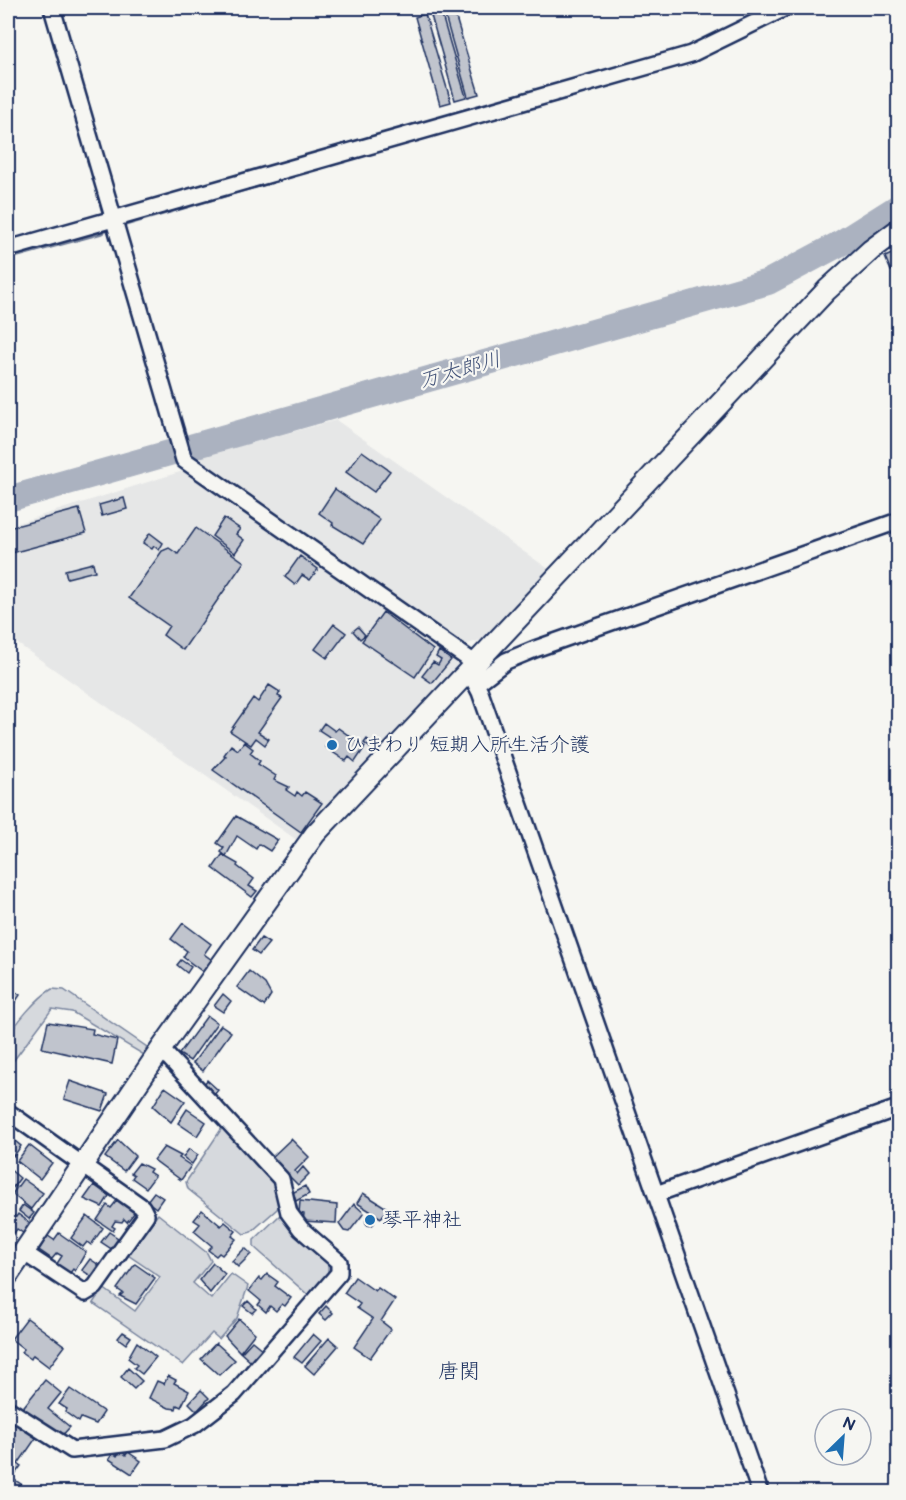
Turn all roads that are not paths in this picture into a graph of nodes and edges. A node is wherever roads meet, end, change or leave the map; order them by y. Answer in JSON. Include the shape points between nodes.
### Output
{"nodes":[{"id":1,"x":52,"y":8,"type":"edge"},
{"id":2,"x":785,"y":8,"type":"edge"},
{"id":3,"x":112,"y":219,"type":"junction"},
{"id":4,"x":898,"y":230,"type":"edge"},
{"id":5,"x":8,"y":249,"type":"edge"},
{"id":6,"x":898,"y":521,"type":"edge"},
{"id":7,"x":474,"y":673,"type":"junction"},
{"id":8,"x":161,"y":1049,"type":"junction"},
{"id":9,"x":898,"y":1108,"type":"edge"},
{"id":10,"x":10,"y":1119,"type":"edge"},
{"id":11,"x":84,"y":1166,"type":"junction"},
{"id":12,"x":656,"y":1194,"type":"junction"},
{"id":13,"x":17,"y":1254,"type":"edge"},
{"id":14,"x":8,"y":1275,"type":"edge"},
{"id":15,"x":8,"y":1409,"type":"edge"},
{"id":16,"x":760,"y":1492,"type":"edge"}],
"edges":[{"from":1,"to":3,"type":"street"},
{"from":2,"to":3,"type":"street","via":[[691,54]]},
{"from":3,"to":5,"type":"street"},
{"from":3,"to":7,"type":"street","via":[[183,458]]},
{"from":4,"to":7,"type":"street","via":[[828,290]]},
{"from":6,"to":7,"type":"street"},
{"from":7,"to":8,"type":"street","via":[[315,834]]},
{"from":7,"to":12,"type":"street"},
{"from":8,"to":11,"type":"street"},
{"from":8,"to":15,"type":"street","via":[[281,1179],[288,1213],[339,1262],[339,1273],[234,1394],[194,1425],[165,1439],[72,1450]]},
{"from":9,"to":12,"type":"street"},
{"from":10,"to":11,"type":"street"},
{"from":11,"to":13,"type":"street"},
{"from":11,"to":13,"type":"street","via":[[142,1207],[146,1215],[95,1287],[85,1293]]},
{"from":12,"to":16,"type":"street"},
{"from":13,"to":14,"type":"street"}]}
